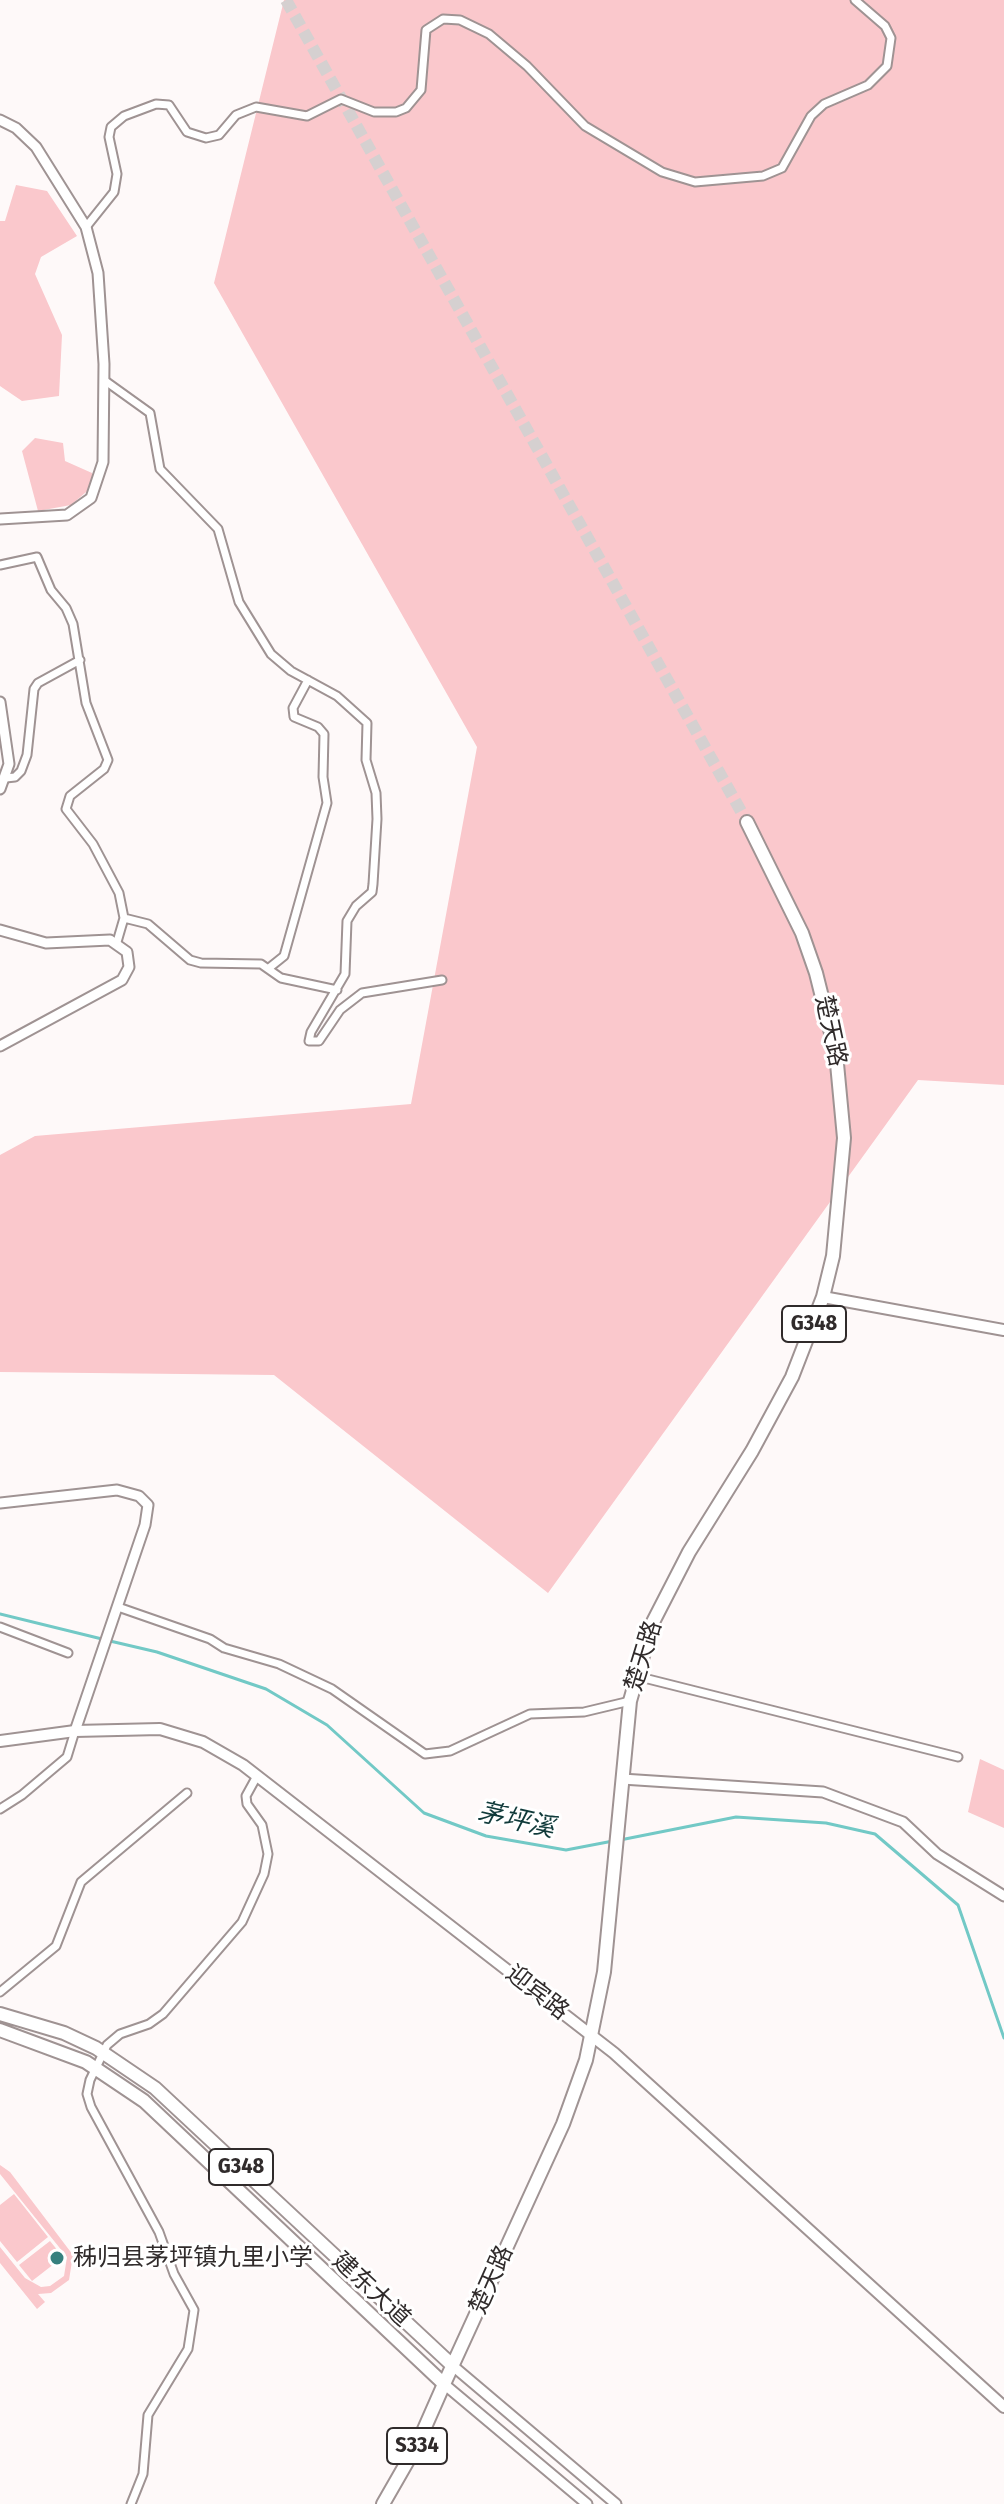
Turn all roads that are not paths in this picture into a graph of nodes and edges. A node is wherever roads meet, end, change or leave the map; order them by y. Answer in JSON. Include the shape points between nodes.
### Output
{"nodes":[{"id":1,"x":855,"y":0,"type":"edge"},
{"id":2,"x":0,"y":120,"type":"edge"},
{"id":3,"x":86,"y":227,"type":"junction"},
{"id":4,"x":104,"y":380,"type":"junction"},
{"id":5,"x":0,"y":519,"type":"edge"},
{"id":6,"x":0,"y":565,"type":"edge"},
{"id":7,"x":80,"y":660,"type":"junction"},
{"id":8,"x":308,"y":680,"type":"junction"},
{"id":9,"x":0,"y":702,"type":"edge"},
{"id":10,"x":6,"y":778,"type":"junction"},
{"id":11,"x":0,"y":789,"type":"edge"},
{"id":12,"x":747,"y":822,"type":"tunnel mouth"},
{"id":13,"x":124,"y":918,"type":"junction"},
{"id":14,"x":0,"y":930,"type":"edge"},
{"id":15,"x":117,"y":942,"type":"junction"},
{"id":16,"x":269,"y":968,"type":"junction"},
{"id":17,"x":442,"y":980,"type":"dead end"},
{"id":18,"x":337,"y":990,"type":"junction"},
{"id":19,"x":0,"y":1046,"type":"edge"},
{"id":20,"x":823,"y":1297,"type":"junction"},
{"id":21,"x":1004,"y":1330,"type":"edge"},
{"id":22,"x":0,"y":1503,"type":"edge"},
{"id":23,"x":118,"y":1607,"type":"junction"},
{"id":24,"x":0,"y":1627,"type":"edge"},
{"id":25,"x":68,"y":1653,"type":"dead end"},
{"id":26,"x":636,"y":1676,"type":"junction"},
{"id":27,"x":630,"y":1701,"type":"junction"},
{"id":28,"x":75,"y":1731,"type":"junction"},
{"id":29,"x":0,"y":1733,"type":"edge"},
{"id":30,"x":0,"y":1741,"type":"edge"},
{"id":31,"x":958,"y":1757,"type":"dead end"},
{"id":32,"x":257,"y":1776,"type":"junction"},
{"id":33,"x":622,"y":1779,"type":"junction"},
{"id":34,"x":187,"y":1793,"type":"dead end"},
{"id":35,"x":0,"y":1809,"type":"edge"},
{"id":36,"x":1004,"y":1896,"type":"edge"},
{"id":37,"x":0,"y":1992,"type":"edge"},
{"id":38,"x":0,"y":2014,"type":"edge"},
{"id":39,"x":0,"y":2030,"type":"edge"},
{"id":40,"x":593,"y":2036,"type":"junction"},
{"id":41,"x":103,"y":2052,"type":"junction"},
{"id":42,"x":95,"y":2067,"type":"junction"},
{"id":43,"x":453,"y":2366,"type":"junction"},
{"id":44,"x":444,"y":2384,"type":"junction"},
{"id":45,"x":1004,"y":2407,"type":"edge"},
{"id":46,"x":131,"y":2504,"type":"edge"},
{"id":47,"x":383,"y":2504,"type":"edge"},
{"id":48,"x":587,"y":2504,"type":"edge"},
{"id":49,"x":616,"y":2504,"type":"edge"}],
"edges":[{"from":1,"to":3,"type":"street","via":[[891,38],[887,66],[868,85],[824,104],[811,116],[782,168],[763,176],[695,182],[662,172],[585,126],[489,34],[460,20],[443,19],[426,30],[421,90],[396,112],[374,112],[341,99],[307,116],[256,107],[236,115],[219,135],[206,138],[187,132],[175,109],[163,103],[124,116],[111,127],[109,137],[117,174],[114,192]]},
{"from":2,"to":3,"type":"street","via":[[36,147]]},
{"from":3,"to":4,"type":"street","via":[[98,273]]},
{"from":4,"to":5,"type":"street","via":[[103,462],[91,498],[67,515]]},
{"from":4,"to":8,"type":"street","via":[[150,413],[160,469],[218,529],[239,602],[271,654]]},
{"from":6,"to":7,"type":"street","via":[[37,557],[51,590],[66,608]]},
{"from":7,"to":10,"type":"street","via":[[34,689],[27,755],[21,771]]},
{"from":7,"to":13,"type":"street","via":[[86,703],[108,760],[70,796],[66,809],[107,869]]},
{"from":8,"to":16,"type":"street","via":[[293,708],[294,717],[324,734],[327,803],[284,956]]},
{"from":8,"to":18,"type":"street","via":[[337,696],[367,723],[366,760],[376,793],[372,892],[347,921],[345,974]]},
{"from":9,"to":10,"type":"street","via":[[9,764]]},
{"from":10,"to":11,"type":"street"},
{"from":12,"to":20,"type":"main road","name":"楚天路","number":"G348","via":[[802,933],[836,1053],[843,1177]]},
{"from":13,"to":15,"type":"street"},
{"from":13,"to":16,"type":"street","via":[[148,924],[190,960],[248,961]]},
{"from":14,"to":15,"type":"street","via":[[46,943]]},
{"from":15,"to":19,"type":"street","via":[[129,960],[122,980]]},
{"from":16,"to":18,"type":"street","via":[[281,978]]},
{"from":17,"to":18,"type":"street","via":[[362,993],[340,1010],[319,1041],[311,1043],[311,1032]]},
{"from":20,"to":21,"type":"main road"},
{"from":20,"to":26,"type":"main road","name":"楚天路","number":"G348","via":[[773,1415],[669,1587]]},
{"from":22,"to":23,"type":"street","via":[[109,1490],[146,1501],[148,1517]]},
{"from":23,"to":27,"type":"street","via":[[279,1664],[332,1689],[425,1754],[450,1751],[530,1714],[584,1712]]},
{"from":23,"to":28,"type":"street"},
{"from":24,"to":25,"type":"street"},
{"from":26,"to":27,"type":"main road","name":"楚天路","number":"G348"},
{"from":26,"to":31,"type":"street"},
{"from":27,"to":33,"type":"main road","name":"楚天路","number":"G348"},
{"from":28,"to":30,"type":"main road","name":"迎宾路"},
{"from":28,"to":32,"type":"main road","name":"迎宾路","via":[[139,1728],[182,1734],[223,1752]]},
{"from":28,"to":35,"type":"street","via":[[67,1757]]},
{"from":29,"to":30,"type":"street"},
{"from":32,"to":40,"type":"main road","name":"迎宾路"},
{"from":32,"to":41,"type":"street","via":[[247,1804],[262,1825],[268,1854],[242,1922],[163,2014],[120,2034]]},
{"from":33,"to":36,"type":"street","via":[[823,1792],[903,1822],[937,1854]]},
{"from":33,"to":40,"type":"main road","name":"楚天路","number":"G348"},
{"from":34,"to":37,"type":"street","via":[[81,1882],[56,1946]]},
{"from":38,"to":41,"type":"main road","name":"建东大道","number":"G348","via":[[64,2033]]},
{"from":39,"to":42,"type":"main road","name":"建东大道","number":"G348"},
{"from":40,"to":43,"type":"main road","name":"楚天路","number":"G348","via":[[563,2124]]},
{"from":40,"to":45,"type":"main road","name":"迎宾路"},
{"from":41,"to":42,"type":"street"},
{"from":41,"to":43,"type":"main road","name":"建东大道","number":"G348","via":[[155,2088]]},
{"from":42,"to":44,"type":"main road","name":"建东大道","number":"G348","via":[[144,2101]]},
{"from":42,"to":46,"type":"street","via":[[87,2094],[91,2107],[159,2232],[194,2310],[188,2349],[148,2415],[143,2474]]},
{"from":43,"to":44,"type":"main road","name":"楚天路","number":"G348"},
{"from":43,"to":49,"type":"street","name":"建东大道"},
{"from":44,"to":47,"type":"main road","name":"楚天路","number":"S334"},
{"from":44,"to":48,"type":"street","name":"建东大道","number":"S334"}]}
